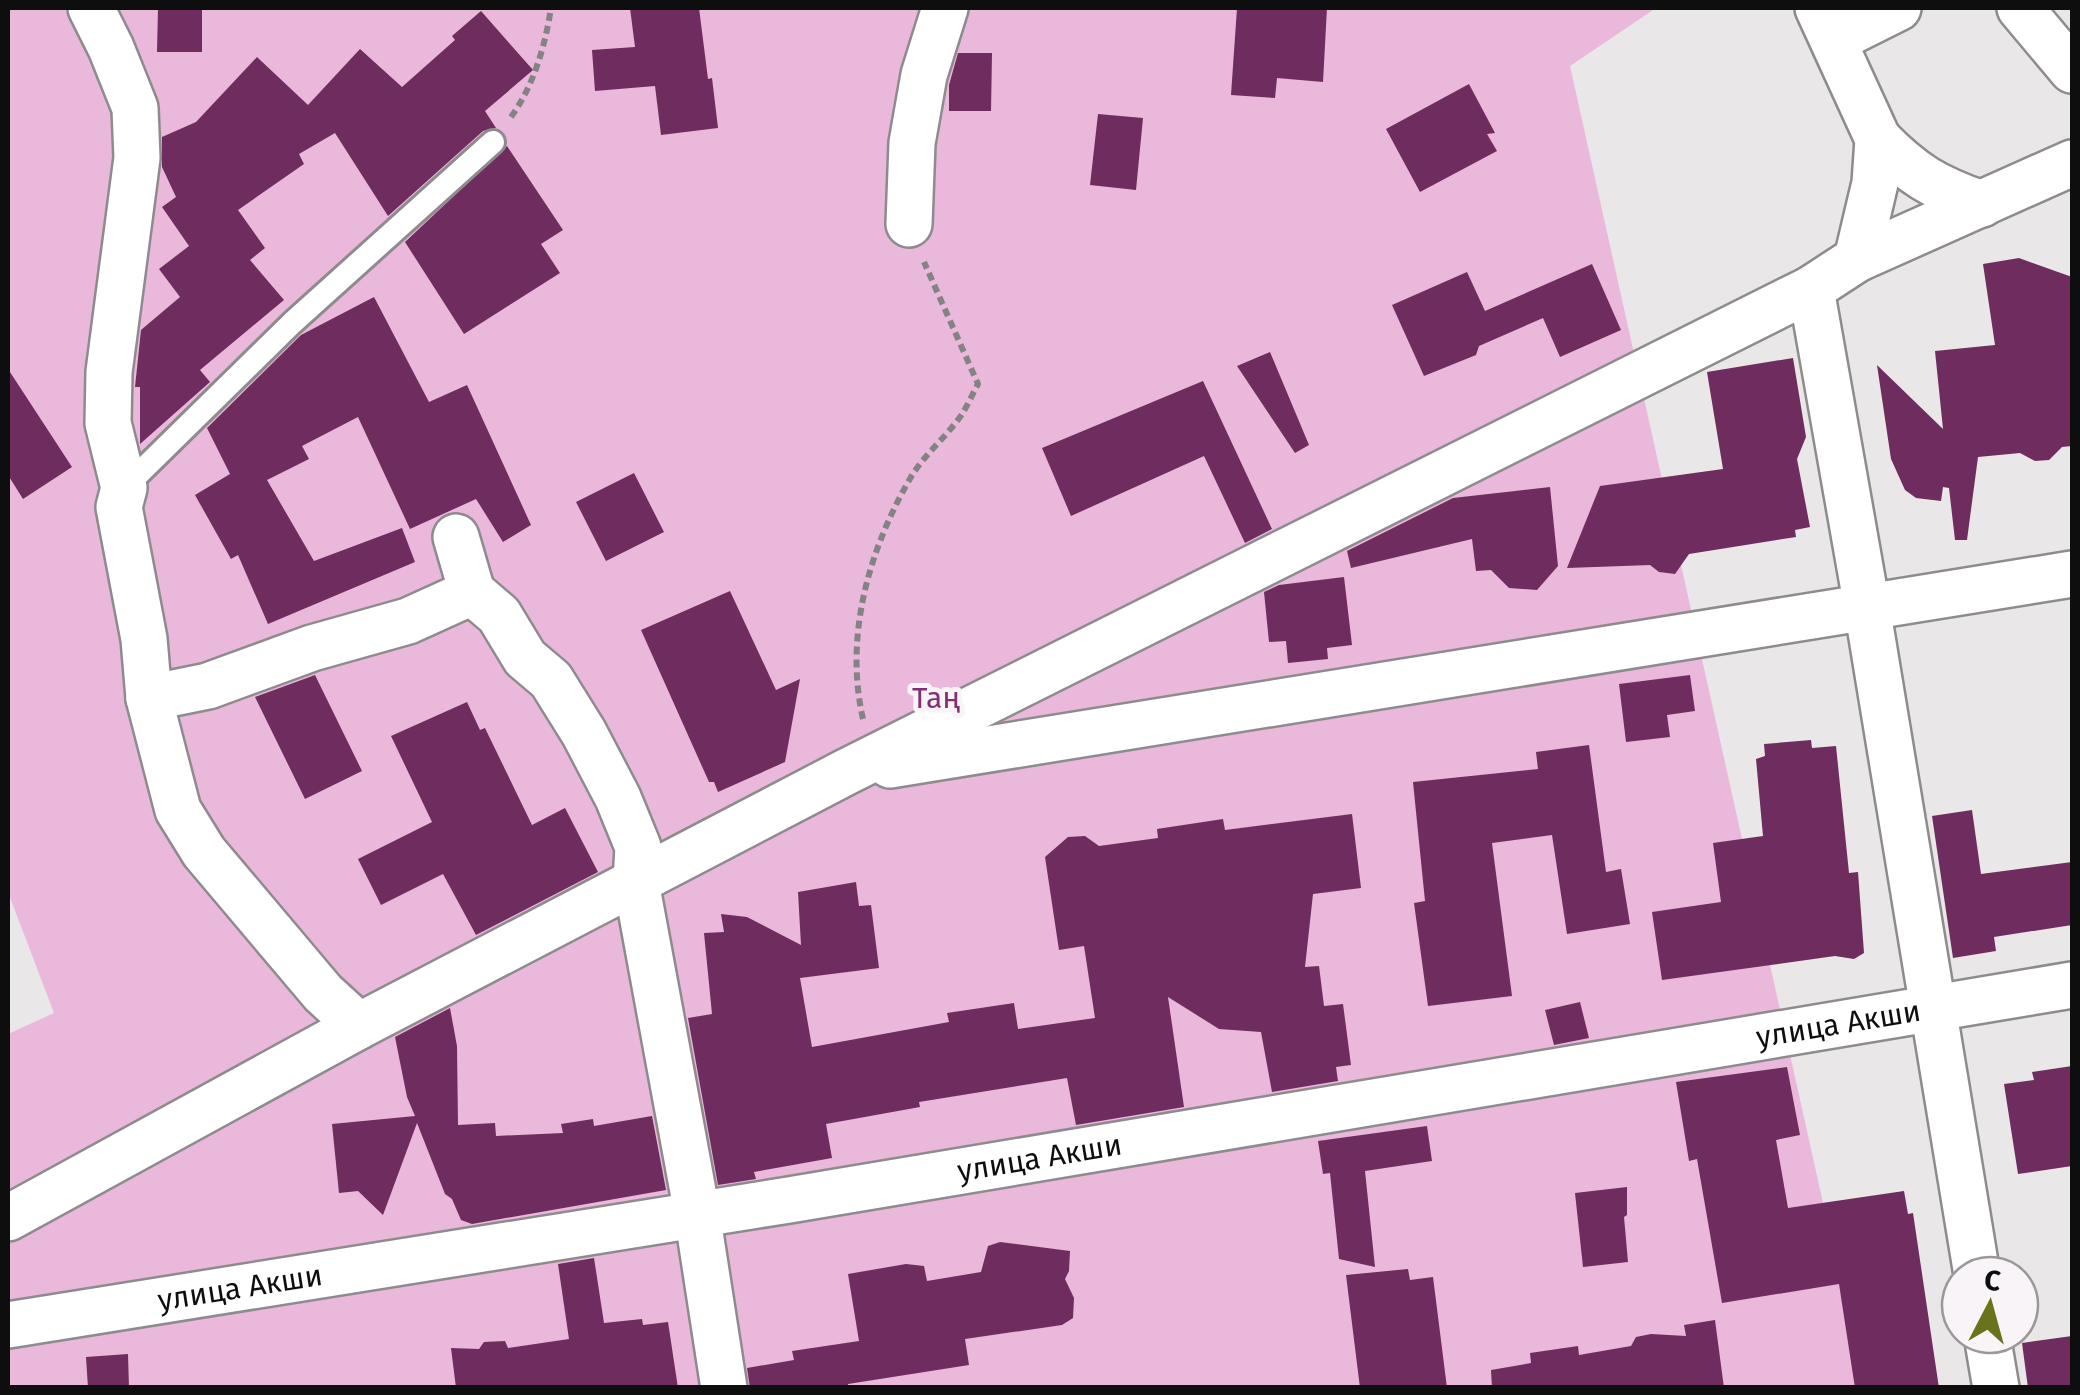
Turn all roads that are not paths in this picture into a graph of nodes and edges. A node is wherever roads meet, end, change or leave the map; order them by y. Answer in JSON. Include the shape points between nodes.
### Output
{"nodes":[{"id":1,"x":91,"y":8,"type":"edge"},
{"id":2,"x":944,"y":8,"type":"edge"},
{"id":3,"x":1898,"y":8,"type":"edge"},
{"id":4,"x":2020,"y":8,"type":"edge"},
{"id":5,"x":1826,"y":24,"type":"edge"},
{"id":6,"x":2072,"y":70,"type":"edge"},
{"id":7,"x":1878,"y":139,"type":"junction"},
{"id":8,"x":493,"y":142,"type":"road end"},
{"id":9,"x":2072,"y":163,"type":"edge"},
{"id":10,"x":1982,"y":204,"type":"junction"},
{"id":11,"x":909,"y":224,"type":"road end"},
{"id":12,"x":1856,"y":259,"type":"junction"},
{"id":13,"x":1811,"y":289,"type":"junction"},
{"id":14,"x":124,"y":488,"type":"junction"},
{"id":15,"x":456,"y":537,"type":"dead end"},
{"id":16,"x":2072,"y":574,"type":"edge"},
{"id":17,"x":472,"y":592,"type":"junction"},
{"id":18,"x":1867,"y":607,"type":"junction"},
{"id":19,"x":149,"y":698,"type":"junction"},
{"id":20,"x":846,"y":772,"type":"junction"},
{"id":21,"x":636,"y":882,"type":"junction"},
{"id":22,"x":2072,"y":986,"type":"edge"},
{"id":23,"x":1931,"y":1008,"type":"junction"},
{"id":24,"x":359,"y":1026,"type":"junction"},
{"id":25,"x":696,"y":1213,"type":"junction"},
{"id":26,"x":8,"y":1218,"type":"edge"},
{"id":27,"x":1974,"y":1255,"type":"edge"},
{"id":28,"x":8,"y":1325,"type":"edge"},
{"id":29,"x":1990,"y":1355,"type":"edge"},
{"id":30,"x":724,"y":1388,"type":"edge"},
{"id":31,"x":1996,"y":1388,"type":"edge"}],
"edges":[{"from":1,"to":14,"type":"street","via":[[135,108],[137,158],[109,372],[108,423]]},
{"from":2,"to":11,"type":"street","via":[[912,143]]},
{"from":3,"to":5,"type":"street"},
{"from":4,"to":6,"type":"street"},
{"from":5,"to":7,"type":"street"},
{"from":7,"to":10,"type":"street","via":[[1909,170]]},
{"from":7,"to":12,"type":"street","via":[[1876,183]]},
{"from":8,"to":14,"type":"lane","via":[[292,323]]},
{"from":9,"to":10,"type":"street"},
{"from":10,"to":12,"type":"street"},
{"from":12,"to":13,"type":"street"},
{"from":13,"to":18,"type":"street"},
{"from":13,"to":20,"type":"street"},
{"from":14,"to":19,"type":"street","via":[[120,506]]},
{"from":15,"to":17,"type":"street"},
{"from":16,"to":18,"type":"street"},
{"from":17,"to":19,"type":"street","via":[[408,621],[208,686]]},
{"from":17,"to":21,"type":"street","via":[[498,615],[524,658],[551,680],[584,733],[638,848]]},
{"from":18,"to":20,"type":"street"},
{"from":18,"to":23,"type":"street"},
{"from":19,"to":24,"type":"street","via":[[178,810],[204,852]]},
{"from":20,"to":21,"type":"street"},
{"from":21,"to":24,"type":"street"},
{"from":21,"to":25,"type":"street"},
{"from":22,"to":23,"type":"street","name":"улица Акши"},
{"from":23,"to":25,"type":"street","name":"улица Акши"},
{"from":23,"to":27,"type":"street"},
{"from":24,"to":26,"type":"street"},
{"from":25,"to":28,"type":"street","name":"улица Акши"},
{"from":25,"to":30,"type":"street"},
{"from":29,"to":31,"type":"street"}]}
